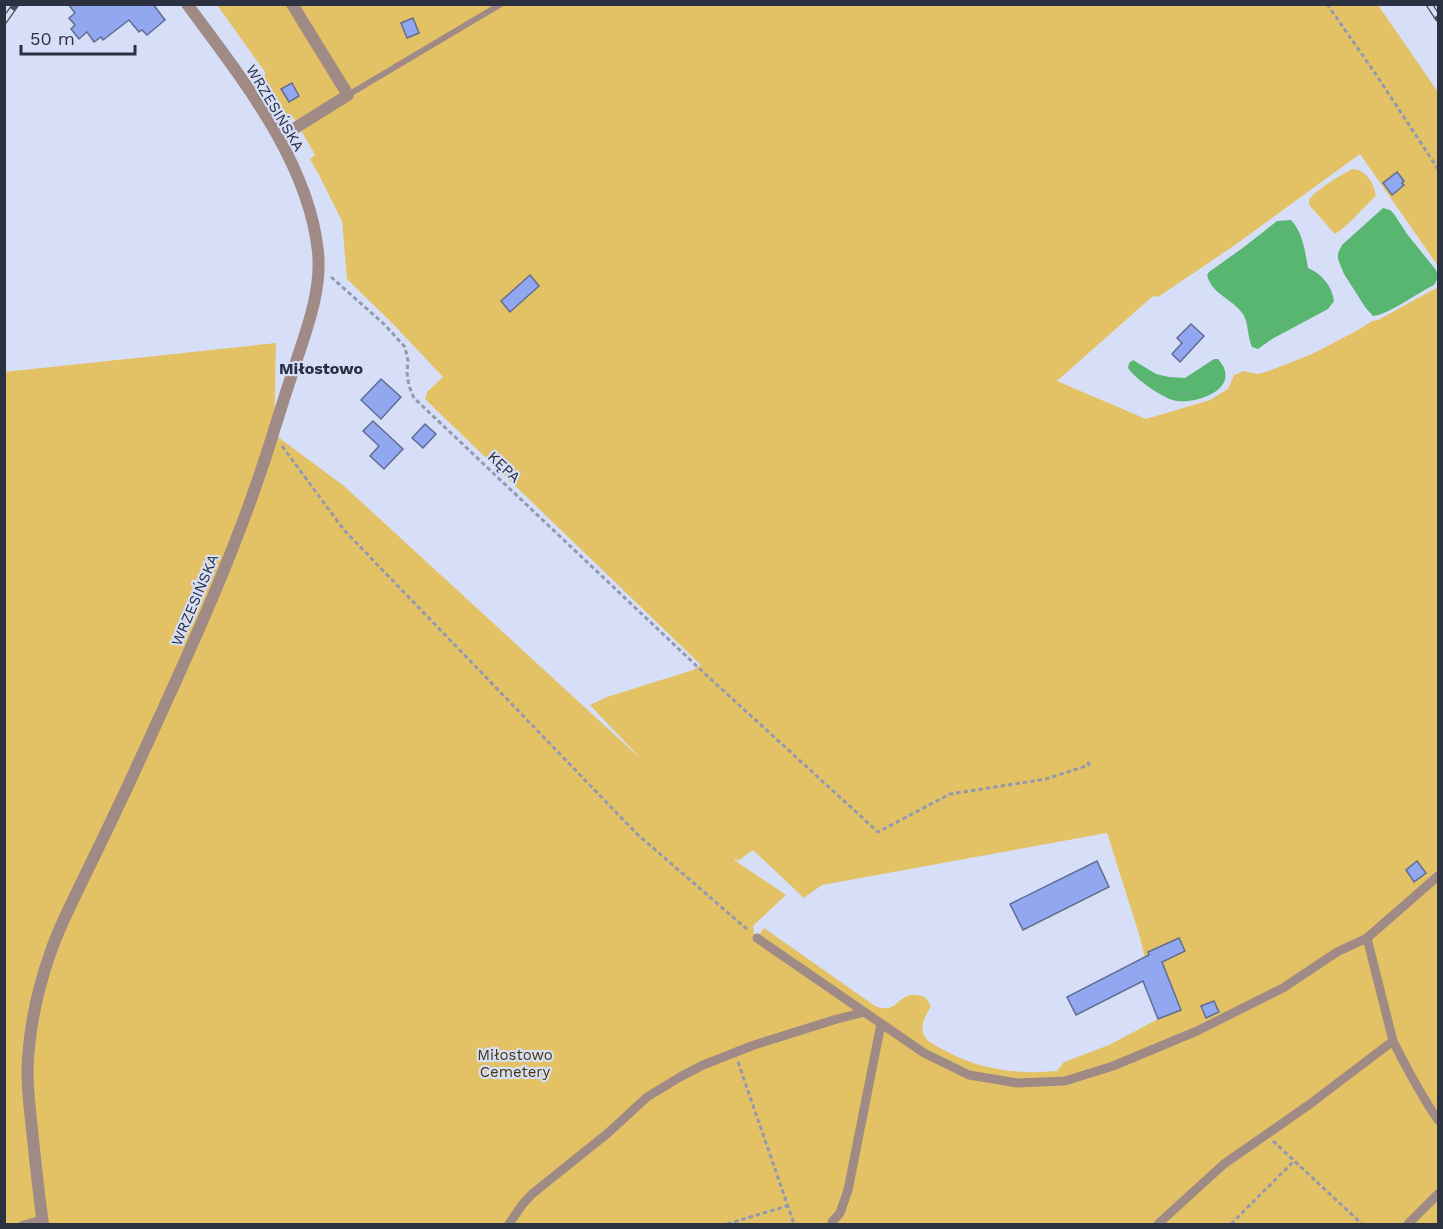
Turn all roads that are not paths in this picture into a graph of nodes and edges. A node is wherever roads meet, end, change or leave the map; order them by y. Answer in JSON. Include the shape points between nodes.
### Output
{"nodes":[{"id":1,"x":187,"y":4,"type":"edge"},
{"id":2,"x":292,"y":4,"type":"edge"},
{"id":3,"x":501,"y":4,"type":"edge"},
{"id":4,"x":348,"y":95,"type":"junction"},
{"id":5,"x":279,"y":138,"type":"junction"},
{"id":6,"x":1438,"y":876,"type":"edge"},
{"id":7,"x":757,"y":938,"type":"road end"},
{"id":8,"x":1367,"y":938,"type":"junction"},
{"id":9,"x":865,"y":1012,"type":"junction"},
{"id":10,"x":881,"y":1024,"type":"junction"},
{"id":11,"x":1393,"y":1041,"type":"junction"},
{"id":12,"x":1438,"y":1120,"type":"edge"},
{"id":13,"x":1438,"y":1194,"type":"edge"},
{"id":14,"x":42,"y":1221,"type":"edge"},
{"id":15,"x":22,"y":1224,"type":"edge"},
{"id":16,"x":509,"y":1224,"type":"edge"},
{"id":17,"x":829,"y":1224,"type":"edge"},
{"id":18,"x":1158,"y":1224,"type":"edge"},
{"id":19,"x":1408,"y":1224,"type":"edge"}],
"edges":[{"from":1,"to":5,"type":"street","name":"WRZESIŃSKA"},
{"from":2,"to":4,"type":"street"},
{"from":3,"to":4,"type":"lane"},
{"from":4,"to":5,"type":"street"},
{"from":5,"to":14,"type":"street","name":"WRZESIŃSKA","via":[[298,179],[315,234],[318,264],[313,304],[254,496],[203,621],[51,952],[28,1051],[30,1115]]},
{"from":6,"to":8,"type":"street"},
{"from":7,"to":9,"type":"street"},
{"from":8,"to":10,"type":"street","via":[[1337,952],[1283,988],[1197,1031],[1065,1081],[1017,1083],[969,1075],[924,1053]]},
{"from":8,"to":11,"type":"street"},
{"from":9,"to":10,"type":"street"},
{"from":9,"to":16,"type":"street","via":[[734,1052],[680,1077],[647,1097],[532,1194]]},
{"from":10,"to":17,"type":"street","via":[[848,1190],[840,1213]]},
{"from":11,"to":12,"type":"street"},
{"from":11,"to":18,"type":"street","via":[[1224,1164]]},
{"from":13,"to":19,"type":"street"},
{"from":14,"to":15,"type":"lane"}]}
